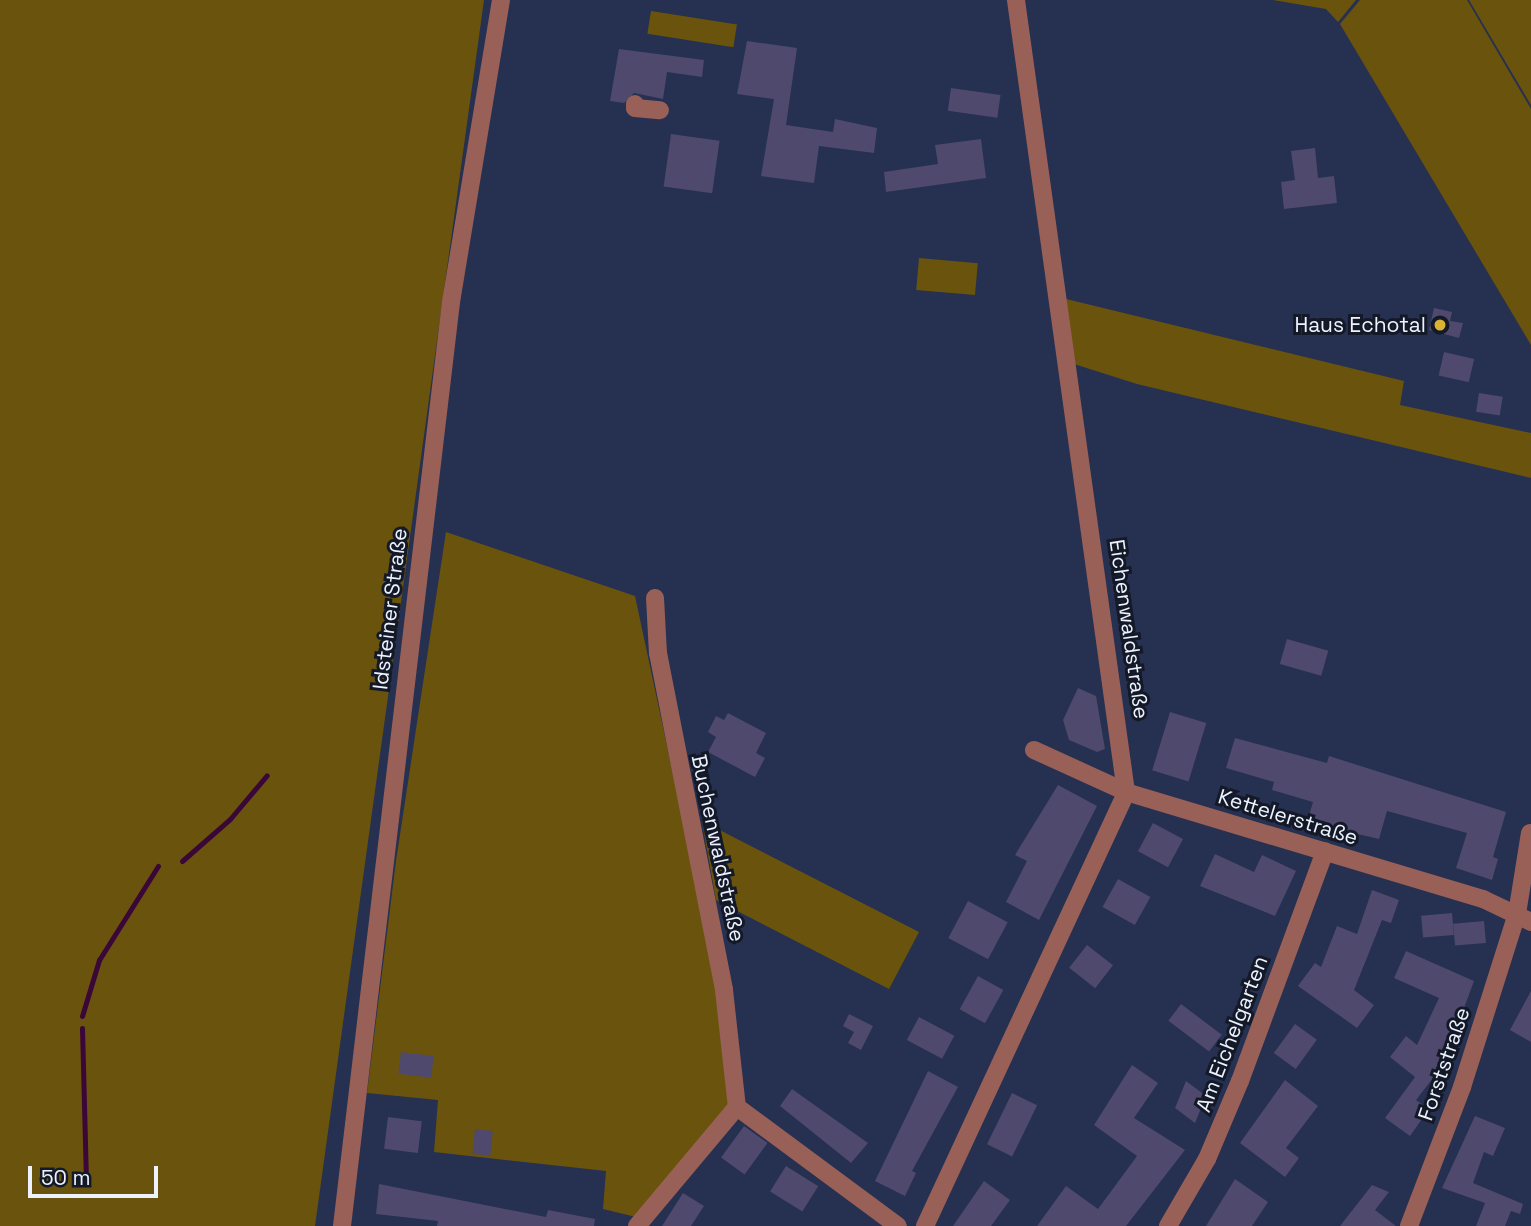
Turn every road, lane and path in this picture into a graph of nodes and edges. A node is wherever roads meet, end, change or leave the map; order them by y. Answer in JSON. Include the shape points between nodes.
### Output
{"nodes":[{"id":1,"x":501,"y":0,"type":"edge"},
{"id":2,"x":1016,"y":0,"type":"edge"},
{"id":3,"x":635,"y":104,"type":"dead end"},
{"id":4,"x":660,"y":110,"type":"dead end"},
{"id":5,"x":655,"y":598,"type":"dead end"},
{"id":6,"x":1034,"y":750,"type":"dead end"},
{"id":7,"x":1126,"y":792,"type":"junction"},
{"id":8,"x":1530,"y":833,"type":"edge"},
{"id":9,"x":1325,"y":851,"type":"junction"},
{"id":10,"x":1524,"y":918,"type":"edge"},
{"id":11,"x":737,"y":1107,"type":"junction"},
{"id":12,"x":342,"y":1226,"type":"edge"},
{"id":13,"x":637,"y":1226,"type":"edge"},
{"id":14,"x":898,"y":1226,"type":"edge"},
{"id":15,"x":925,"y":1226,"type":"edge"},
{"id":16,"x":1168,"y":1226,"type":"edge"},
{"id":17,"x":1409,"y":1226,"type":"edge"}],
"edges":[{"from":1,"to":12,"type":"street","name":"Idsteiner Straße","via":[[451,302]]},
{"from":2,"to":7,"type":"street","name":"Eichenwaldstraße"},
{"from":3,"to":4,"type":"street","via":[[635,108]]},
{"from":5,"to":11,"type":"street","name":"Buchenwaldstraße","via":[[665,692],[724,990]]},
{"from":6,"to":7,"type":"street","name":"Kettelerstraße"},
{"from":7,"to":9,"type":"street","name":"Kettelerstraße"},
{"from":7,"to":15,"type":"street","name":"Eichenwaldstraße"},
{"from":8,"to":10,"type":"street","name":"Forststraße"},
{"from":9,"to":10,"type":"street","name":"Kettelerstraße"},
{"from":9,"to":16,"type":"street","name":"Am Eichelgarten","via":[[1240,1081],[1207,1159]]},
{"from":10,"to":17,"type":"street","name":"Forststraße"},
{"from":11,"to":13,"type":"street"},
{"from":11,"to":14,"type":"street"}]}
